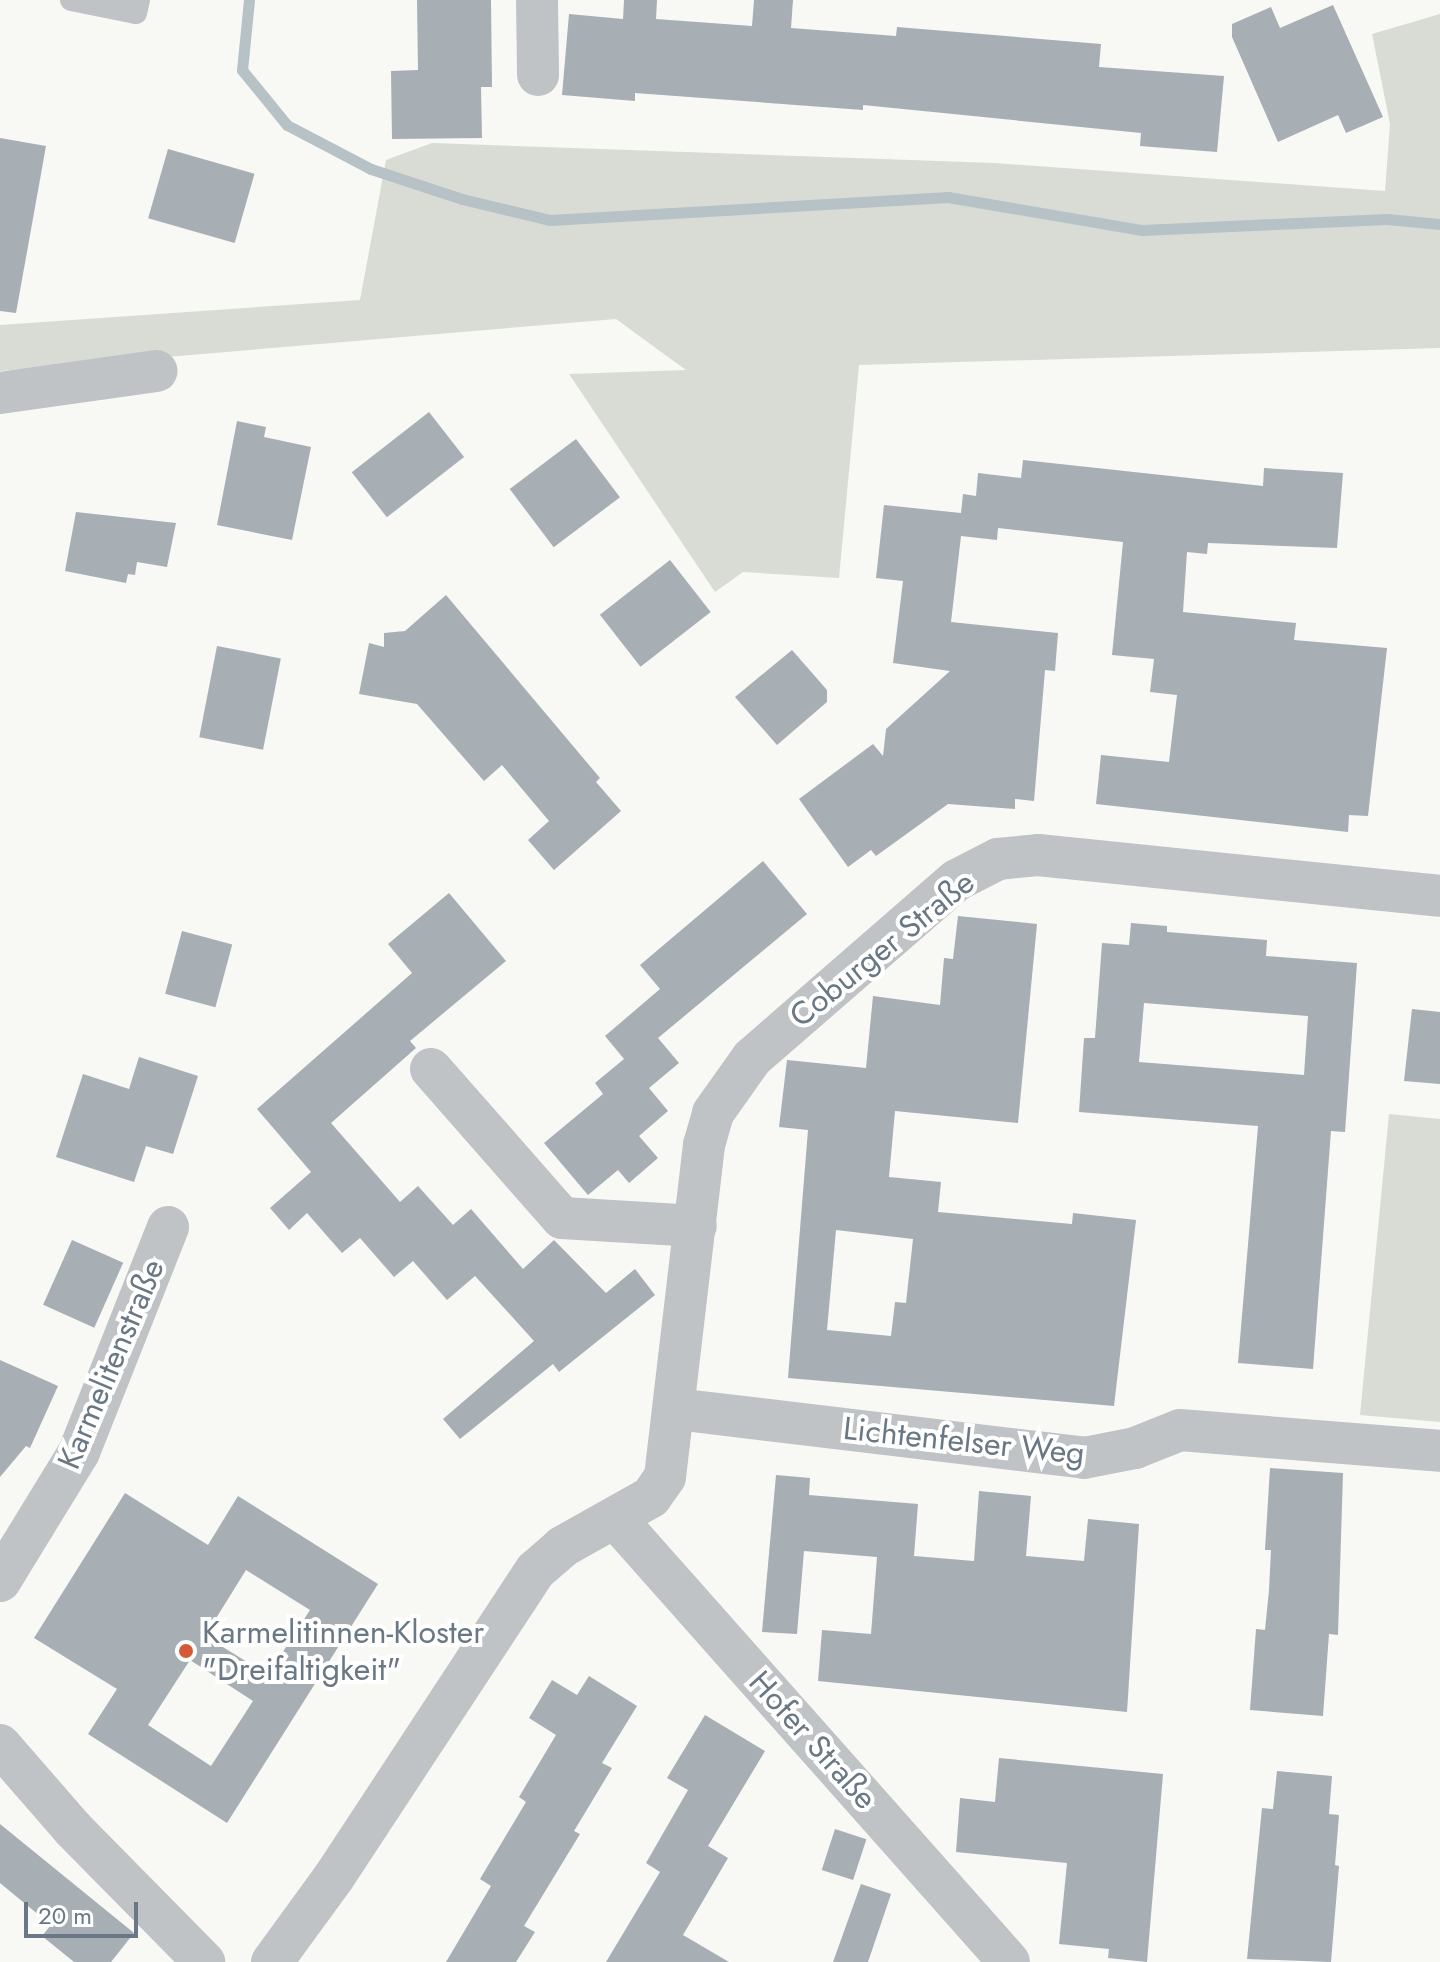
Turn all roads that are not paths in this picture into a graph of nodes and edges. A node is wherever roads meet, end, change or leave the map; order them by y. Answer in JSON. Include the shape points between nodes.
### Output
{"nodes":[{"id":1,"x":71,"y":0,"type":"edge"},
{"id":2,"x":139,"y":0,"type":"edge"},
{"id":3,"x":537,"y":0,"type":"edge"},
{"id":4,"x":538,"y":75,"type":"dead end"},
{"id":5,"x":156,"y":371,"type":"dead end"},
{"id":6,"x":0,"y":393,"type":"edge"},
{"id":7,"x":1440,"y":896,"type":"edge"},
{"id":8,"x":431,"y":1069,"type":"dead end"},
{"id":9,"x":696,"y":1226,"type":"junction"},
{"id":10,"x":168,"y":1227,"type":"dead end"},
{"id":11,"x":676,"y":1409,"type":"junction"},
{"id":12,"x":1440,"y":1451,"type":"edge"},
{"id":13,"x":616,"y":1519,"type":"junction"},
{"id":14,"x":0,"y":1581,"type":"edge"},
{"id":15,"x":0,"y":1745,"type":"edge"},
{"id":16,"x":204,"y":1962,"type":"edge"},
{"id":17,"x":272,"y":1962,"type":"edge"},
{"id":18,"x":1009,"y":1962,"type":"edge"}],
"edges":[{"from":1,"to":2,"type":"lane","via":[[136,13]]},
{"from":3,"to":4,"type":"street"},
{"from":5,"to":6,"type":"street"},
{"from":7,"to":9,"type":"street","name":"Coburger Straße","via":[[1038,855],[998,859],[957,880],[752,1058],[713,1113],[704,1145]]},
{"from":8,"to":9,"type":"street","via":[[562,1218]]},
{"from":9,"to":11,"type":"street","name":"Coburger Straße"},
{"from":10,"to":14,"type":"street","name":"Karmelitenstraße","via":[[79,1452]]},
{"from":11,"to":12,"type":"street","name":"Lichtenfelser Weg","via":[[1084,1458],[1135,1448],[1180,1430]]},
{"from":11,"to":13,"type":"street","name":"Coburger Straße","via":[[665,1477],[651,1497]]},
{"from":13,"to":17,"type":"street","name":"Coburger Straße","via":[[562,1547],[536,1570]]},
{"from":13,"to":18,"type":"street","name":"Hofer Straße"},
{"from":15,"to":16,"type":"street","via":[[73,1829]]}]}
